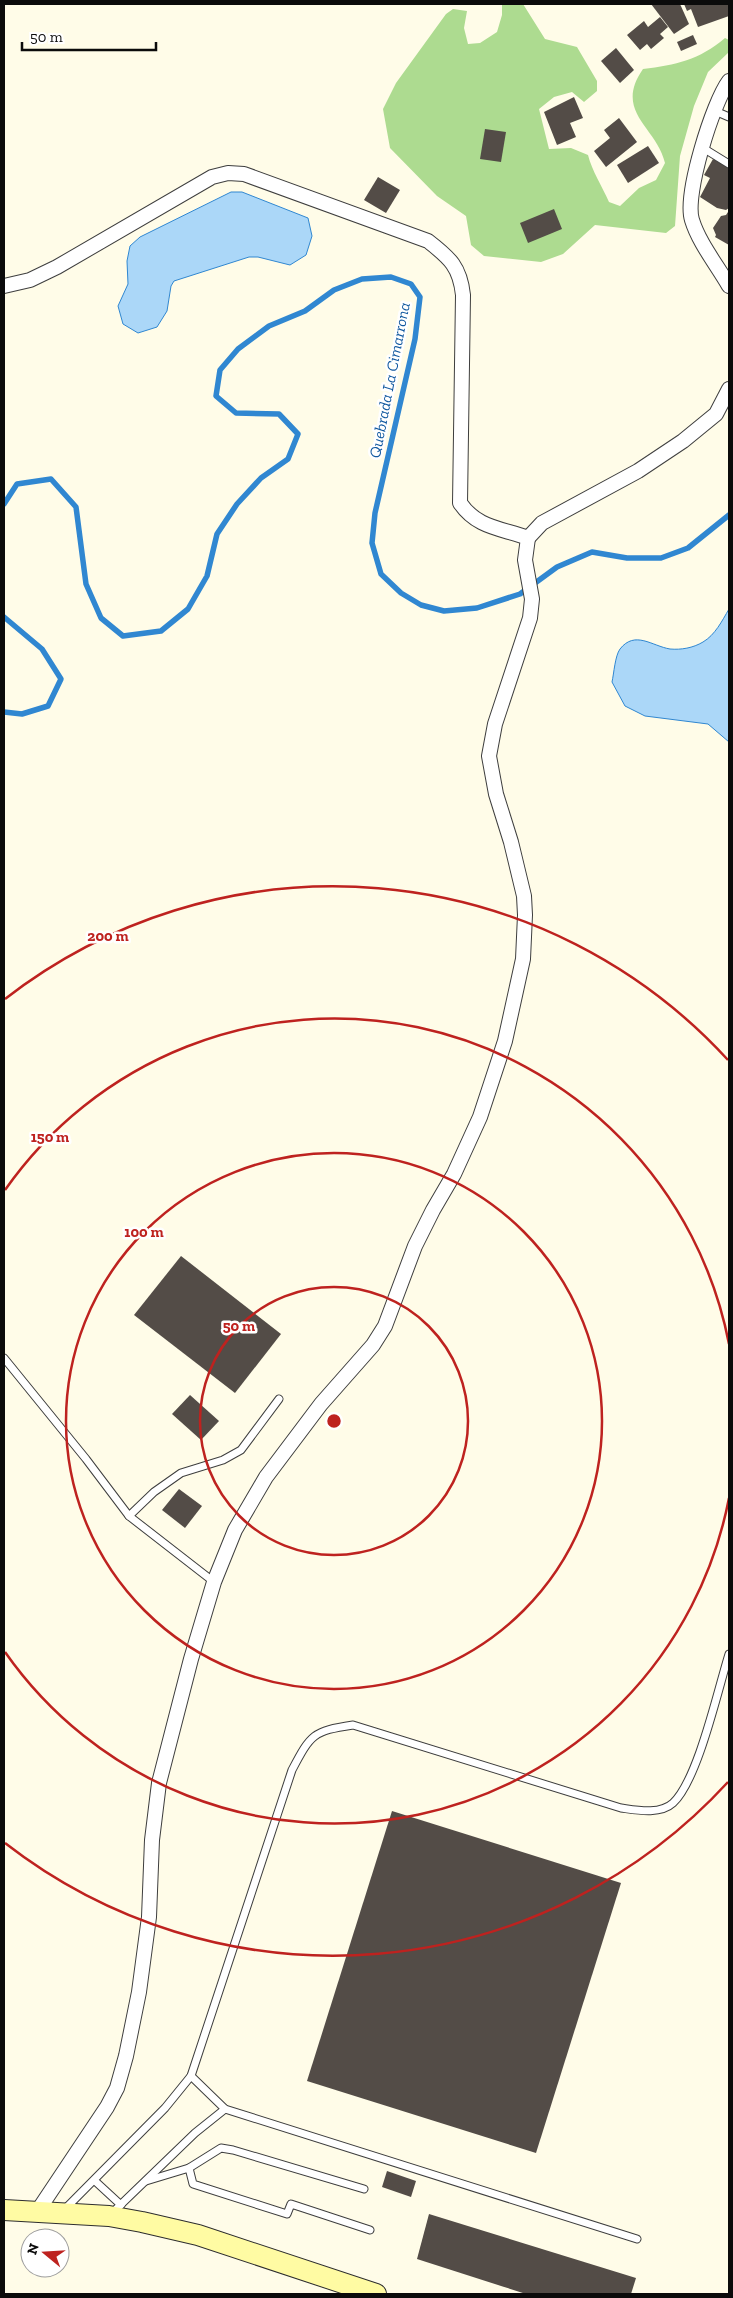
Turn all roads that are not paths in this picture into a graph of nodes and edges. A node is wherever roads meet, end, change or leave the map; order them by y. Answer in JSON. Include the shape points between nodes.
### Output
{"nodes":[{"id":1,"x":729,"y":81,"type":"edge"},
{"id":2,"x":715,"y":111,"type":"junction"},
{"id":3,"x":729,"y":117,"type":"edge"},
{"id":4,"x":703,"y":148,"type":"junction"},
{"id":5,"x":729,"y":164,"type":"edge"},
{"id":6,"x":4,"y":286,"type":"edge"},
{"id":7,"x":729,"y":286,"type":"edge"},
{"id":8,"x":729,"y":389,"type":"edge"},
{"id":9,"x":528,"y":538,"type":"junction"},
{"id":10,"x":4,"y":1358,"type":"edge"},
{"id":11,"x":279,"y":1399,"type":"dead end"},
{"id":12,"x":128,"y":1516,"type":"junction"},
{"id":13,"x":214,"y":1582,"type":"junction"},
{"id":14,"x":729,"y":1654,"type":"edge"},
{"id":15,"x":191,"y":2076,"type":"junction"},
{"id":16,"x":225,"y":2109,"type":"junction"},
{"id":17,"x":189,"y":2168,"type":"junction"},
{"id":18,"x":95,"y":2181,"type":"junction"},
{"id":19,"x":146,"y":2181,"type":"junction"},
{"id":20,"x":364,"y":2189,"type":"dead end"},
{"id":21,"x":4,"y":2210,"type":"edge"},
{"id":22,"x":115,"y":2210,"type":"junction"},
{"id":23,"x":37,"y":2212,"type":"junction"},
{"id":24,"x":62,"y":2212,"type":"junction"},
{"id":25,"x":370,"y":2230,"type":"dead end"},
{"id":26,"x":637,"y":2239,"type":"dead end"},
{"id":27,"x":376,"y":2294,"type":"edge"}],
"edges":[{"from":1,"to":2,"type":"street"},
{"from":2,"to":3,"type":"lane"},
{"from":2,"to":4,"type":"street"},
{"from":4,"to":5,"type":"lane"},
{"from":4,"to":7,"type":"street","via":[[689,206],[701,241]]},
{"from":6,"to":9,"type":"street","via":[[30,280],[57,267],[212,177],[228,173],[244,174],[428,241],[444,253],[461,277],[460,503],[478,522]]},
{"from":8,"to":9,"type":"street","via":[[716,414],[683,441],[638,471],[542,523]]},
{"from":9,"to":13,"type":"street","via":[[525,560],[532,599],[526,634],[489,749],[492,779],[524,896],[526,933],[504,1041],[480,1118],[415,1246],[385,1326],[266,1477],[235,1530]]},
{"from":10,"to":12,"type":"lane"},
{"from":11,"to":12,"type":"lane","via":[[241,1450],[223,1460],[181,1473]]},
{"from":12,"to":13,"type":"lane"},
{"from":13,"to":23,"type":"street","via":[[188,1667],[159,1783],[152,1840],[150,1917],[139,1992],[121,2072],[107,2108]]},
{"from":14,"to":15,"type":"lane","via":[[692,1775],[672,1804],[649,1812],[620,1808],[353,1725],[323,1730],[306,1744],[292,1770]]},
{"from":15,"to":16,"type":"lane"},
{"from":15,"to":18,"type":"lane"},
{"from":16,"to":19,"type":"lane"},
{"from":16,"to":26,"type":"lane"},
{"from":17,"to":19,"type":"lane"},
{"from":17,"to":20,"type":"lane","via":[[221,2148]]},
{"from":17,"to":25,"type":"lane","via":[[193,2184],[287,2214],[291,2204]]},
{"from":18,"to":22,"type":"lane"},
{"from":18,"to":24,"type":"lane"},
{"from":19,"to":22,"type":"lane"},
{"from":21,"to":23,"type":"main road"},
{"from":22,"to":24,"type":"main road"},
{"from":22,"to":27,"type":"main road"},
{"from":23,"to":24,"type":"main road"}]}
